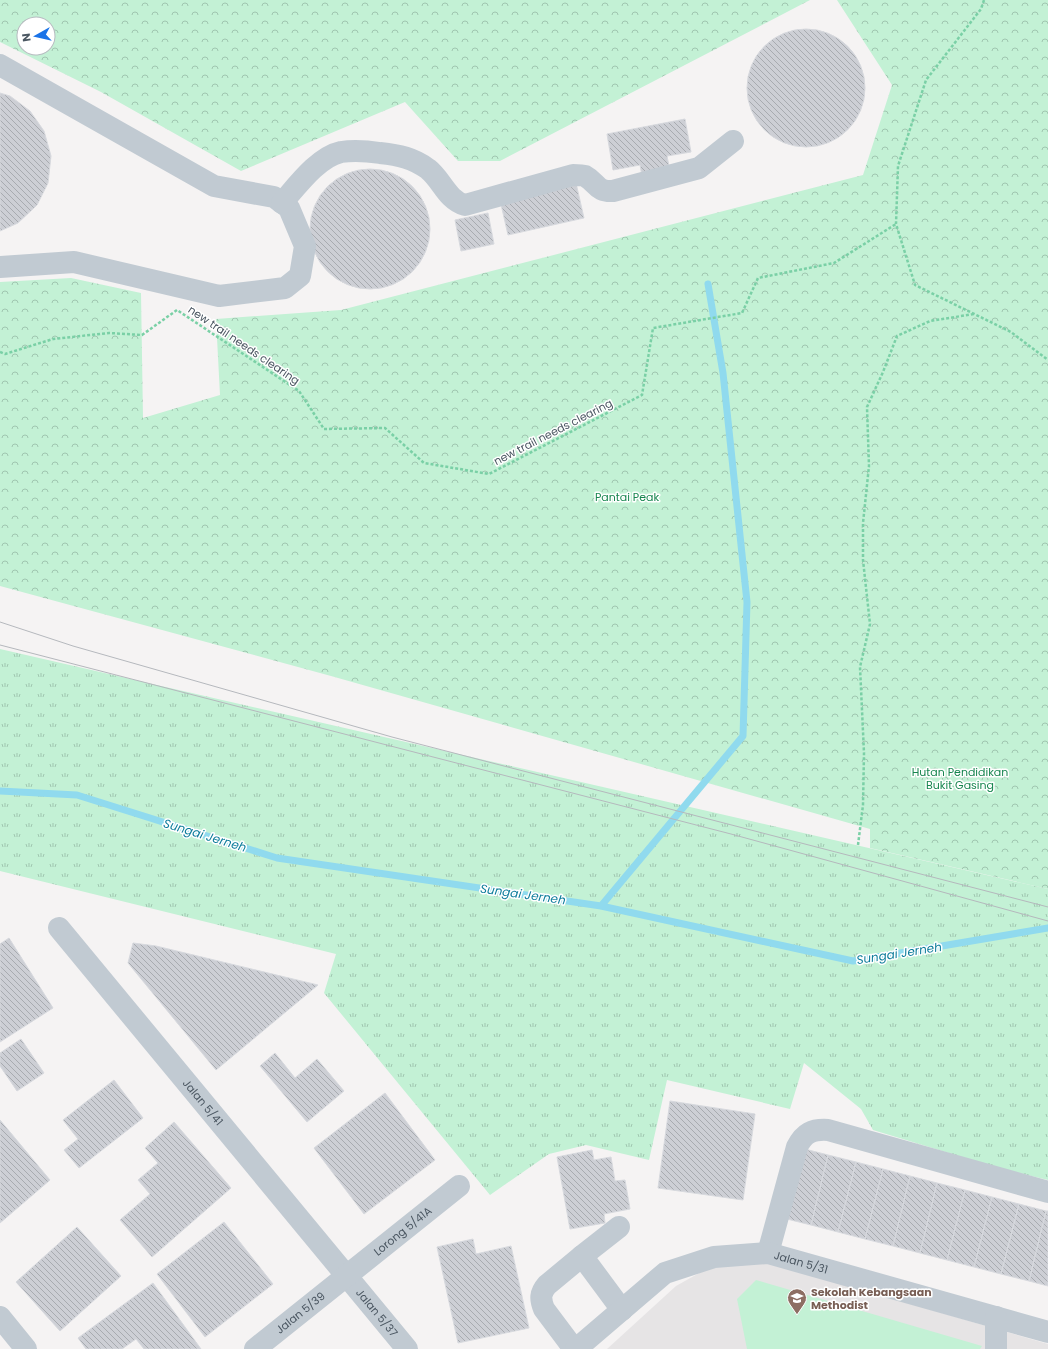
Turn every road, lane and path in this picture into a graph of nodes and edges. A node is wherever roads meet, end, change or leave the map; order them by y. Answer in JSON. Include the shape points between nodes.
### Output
{"nodes":[{"id":1,"x":984,"y":0,"type":"edge"},
{"id":2,"x":0,"y":65,"type":"edge"},
{"id":3,"x":733,"y":141,"type":"dead end"},
{"id":4,"x":282,"y":203,"type":"junction"},
{"id":5,"x":896,"y":224,"type":"junction"},
{"id":6,"x":0,"y":267,"type":"edge"},
{"id":7,"x":974,"y":314,"type":"junction"},
{"id":8,"x":0,"y":352,"type":"edge"},
{"id":9,"x":1048,"y":360,"type":"edge"},
{"id":10,"x":858,"y":845,"type":"dead end"},
{"id":11,"x":59,"y":928,"type":"dead end"},
{"id":12,"x":459,"y":1186,"type":"dead end"},
{"id":13,"x":1048,"y":1192,"type":"edge"},
{"id":14,"x":619,"y":1227,"type":"dead end"},
{"id":15,"x":768,"y":1253,"type":"junction"},
{"id":16,"x":582,"y":1256,"type":"junction"},
{"id":17,"x":346,"y":1276,"type":"junction"},
{"id":18,"x":622,"y":1310,"type":"junction"},
{"id":19,"x":0,"y":1317,"type":"edge"},
{"id":20,"x":996,"y":1317,"type":"junction"},
{"id":21,"x":1048,"y":1332,"type":"edge"},
{"id":22,"x":26,"y":1349,"type":"edge"},
{"id":23,"x":255,"y":1349,"type":"edge"},
{"id":24,"x":407,"y":1349,"type":"edge"},
{"id":25,"x":575,"y":1349,"type":"edge"},
{"id":26,"x":996,"y":1349,"type":"edge"}],
"edges":[{"from":1,"to":5,"type":"path","via":[[981,9],[926,80],[898,166]]},
{"from":2,"to":4,"type":"street","via":[[214,186],[274,197]]},
{"from":3,"to":4,"type":"street","via":[[699,168],[613,191],[600,189],[585,176],[573,175],[465,205],[458,203],[430,170],[414,160],[399,155],[362,151],[340,152],[326,159],[306,175]]},
{"from":4,"to":6,"type":"street","via":[[289,208],[305,246],[300,276],[285,288],[219,296],[74,262]]},
{"from":5,"to":7,"type":"path","via":[[915,285]]},
{"from":5,"to":8,"type":"path","name":"new trail needs clearing","via":[[834,263],[758,278],[742,312],[653,328],[642,395],[489,474],[424,463],[385,428],[324,429],[299,391],[177,310],[142,335],[109,333],[53,339],[5,354]]},
{"from":7,"to":9,"type":"path","via":[[1011,332]]},
{"from":7,"to":10,"type":"path","via":[[930,321],[897,336],[867,407],[869,466],[863,523],[870,624],[860,667],[864,753],[863,805]]},
{"from":11,"to":17,"type":"street","name":"Jalan 5/41"},
{"from":12,"to":17,"type":"street","name":"Lorong 5/41A"},
{"from":13,"to":15,"type":"street","via":[[818,1129],[809,1133],[797,1147]]},
{"from":14,"to":16,"type":"street"},
{"from":15,"to":18,"type":"street","name":"Jalan 5/31","via":[[714,1257],[665,1273]]},
{"from":15,"to":20,"type":"street","name":"Jalan 5/31"},
{"from":16,"to":18,"type":"street"},
{"from":16,"to":25,"type":"street","via":[[547,1285],[541,1296],[544,1309]]},
{"from":17,"to":23,"type":"street","name":"Jalan 5/39"},
{"from":17,"to":24,"type":"street","name":"Jalan 5/37"},
{"from":18,"to":25,"type":"street","name":"Jalan 5/31"},
{"from":19,"to":22,"type":"street"},
{"from":20,"to":21,"type":"street","name":"Jalan 5/31"},
{"from":20,"to":26,"type":"street"}]}
